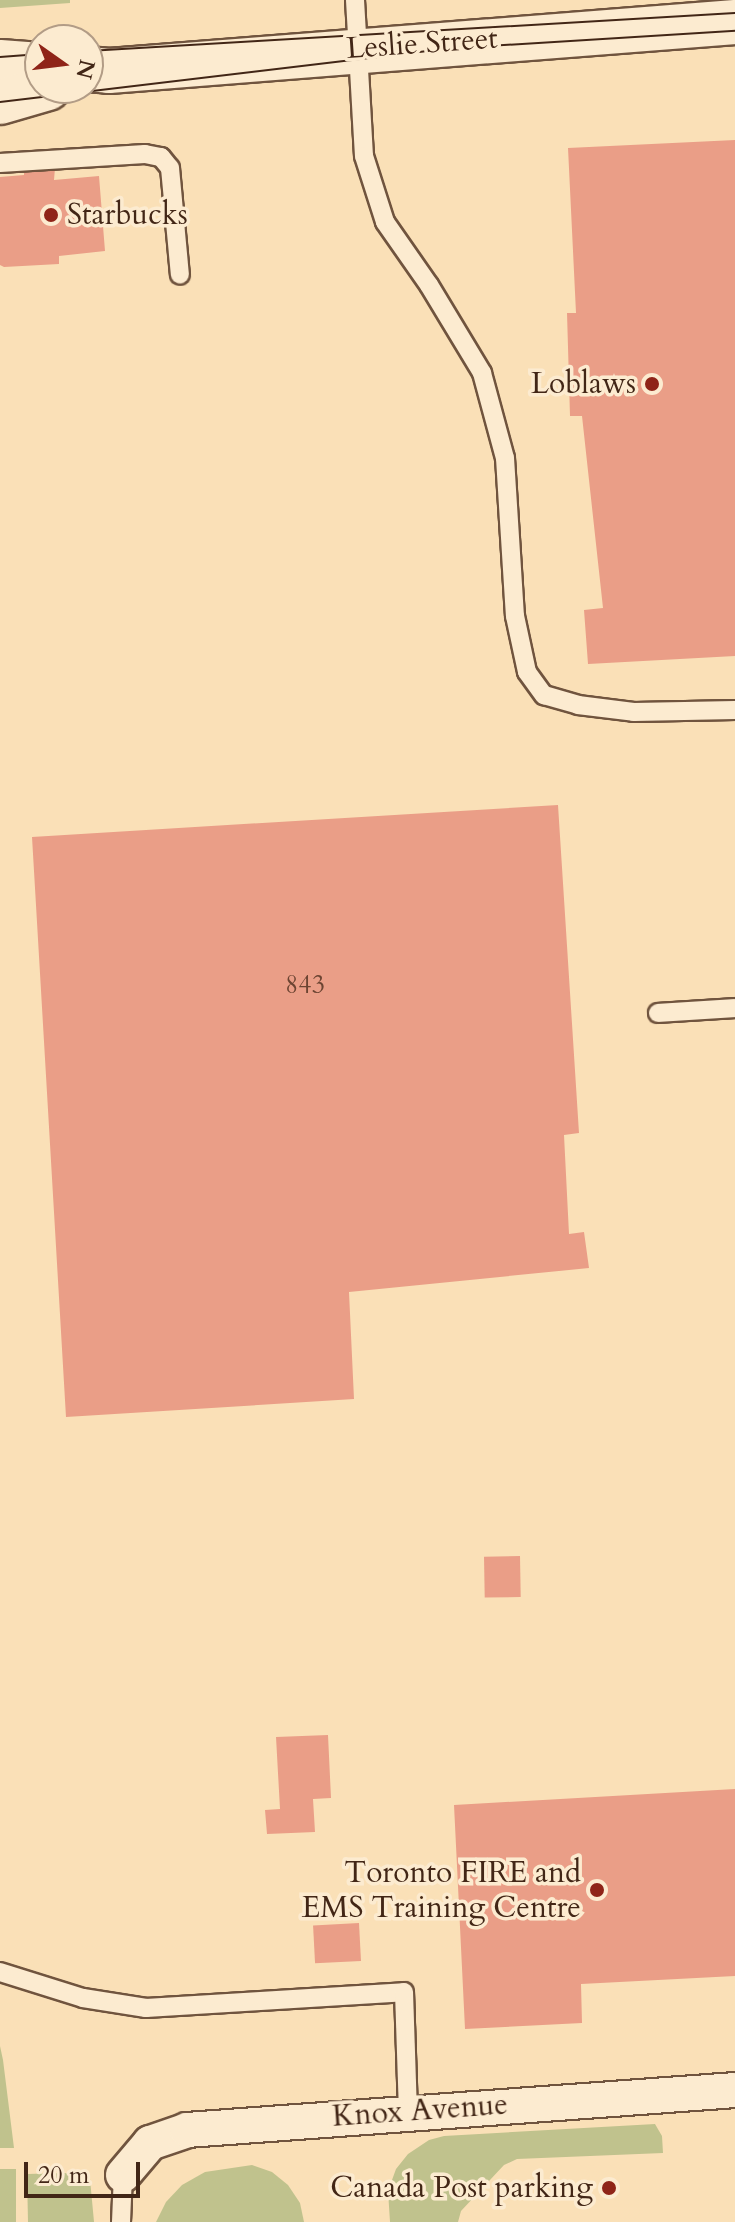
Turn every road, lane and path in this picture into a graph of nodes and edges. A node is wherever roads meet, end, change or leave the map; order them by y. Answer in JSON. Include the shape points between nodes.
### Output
{"nodes":[{"id":1,"x":355,"y":0,"type":"edge"},
{"id":2,"x":648,"y":13,"type":"edge"},
{"id":3,"x":735,"y":22,"type":"edge"},
{"id":4,"x":358,"y":49,"type":"junction"},
{"id":5,"x":0,"y":62,"type":"edge"},
{"id":6,"x":24,"y":64,"type":"edge"},
{"id":7,"x":104,"y":71,"type":"edge"},
{"id":8,"x":24,"y":95,"type":"edge"},
{"id":9,"x":0,"y":102,"type":"edge"},
{"id":10,"x":0,"y":163,"type":"edge"},
{"id":11,"x":180,"y":275,"type":"dead end"},
{"id":12,"x":735,"y":710,"type":"edge"},
{"id":13,"x":735,"y":1008,"type":"edge"},
{"id":14,"x":658,"y":1013,"type":"dead end"},
{"id":15,"x":0,"y":1972,"type":"edge"},
{"id":16,"x":735,"y":2090,"type":"edge"},
{"id":17,"x":408,"y":2112,"type":"junction"},
{"id":18,"x":123,"y":2175,"type":"joint"},
{"id":19,"x":121,"y":2222,"type":"edge"}],
"edges":[{"from":1,"to":4,"type":"lane"},
{"from":2,"to":3,"type":"main road","name":"Leslie Street"},
{"from":2,"to":4,"type":"main road","name":"Leslie Street"},
{"from":4,"to":7,"type":"main road","name":"Leslie Street"},
{"from":4,"to":12,"type":"lane","via":[[364,156],[385,222],[482,373],[505,458],[515,616],[527,672],[544,695],[578,705],[634,712]]},
{"from":5,"to":6,"type":"main road"},
{"from":8,"to":9,"type":"main road"},
{"from":10,"to":11,"type":"lane","via":[[161,157],[170,168]]},
{"from":13,"to":14,"type":"lane"},
{"from":15,"to":17,"type":"lane","via":[[83,1998],[146,2008],[404,1992]]},
{"from":16,"to":17,"type":"street","name":"Knox Avenue"},
{"from":17,"to":18,"type":"street","name":"Knox Avenue","via":[[187,2130],[150,2143]]},
{"from":18,"to":19,"type":"lane"}]}
